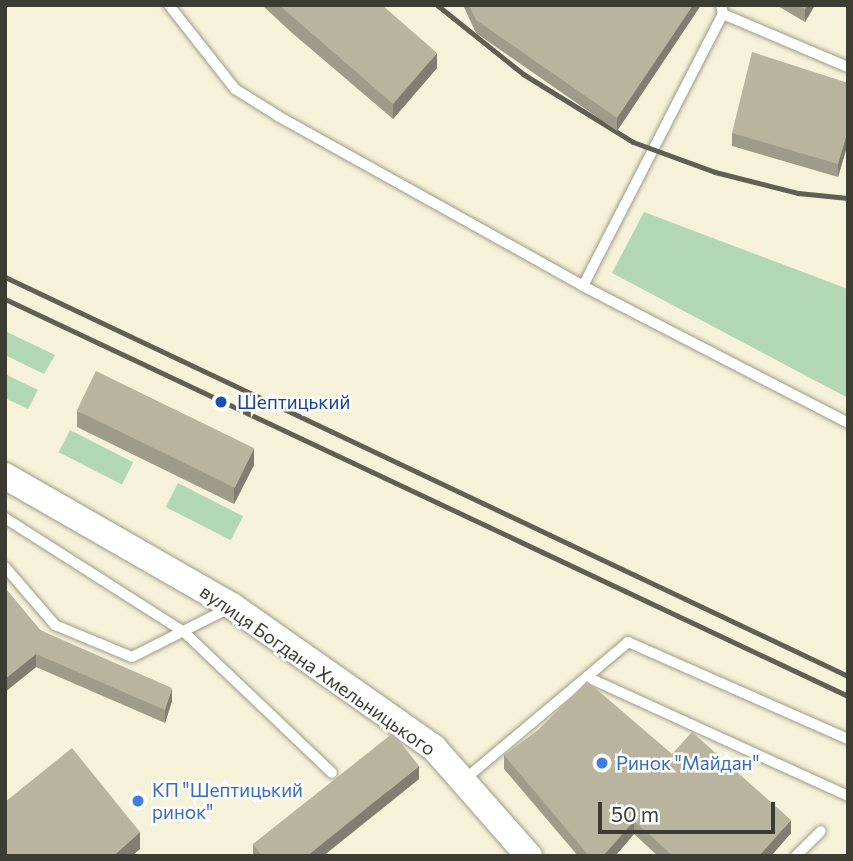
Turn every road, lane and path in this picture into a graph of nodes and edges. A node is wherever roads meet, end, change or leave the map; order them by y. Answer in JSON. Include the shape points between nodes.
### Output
{"nodes":[{"id":1,"x":169,"y":5,"type":"edge"},
{"id":2,"x":722,"y":10,"type":"edge"},
{"id":3,"x":848,"y":66,"type":"edge"},
{"id":4,"x":583,"y":286,"type":"junction"},
{"id":5,"x":848,"y":423,"type":"edge"},
{"id":6,"x":5,"y":476,"type":"edge"},
{"id":7,"x":5,"y":518,"type":"edge"},
{"id":8,"x":5,"y":567,"type":"edge"},
{"id":9,"x":232,"y":606,"type":"junction"},
{"id":10,"x":184,"y":632,"type":"junction"},
{"id":11,"x":587,"y":677,"type":"junction"},
{"id":12,"x":848,"y":739,"type":"edge"},
{"id":13,"x":332,"y":772,"type":"dead end"},
{"id":14,"x":465,"y":779,"type":"junction"},
{"id":15,"x":848,"y":796,"type":"edge"},
{"id":16,"x":821,"y":831,"type":"dead end"},
{"id":17,"x":529,"y":856,"type":"edge"},
{"id":18,"x":796,"y":856,"type":"edge"}],
"edges":[{"from":1,"to":4,"type":"lane","via":[[235,89]]},
{"from":2,"to":3,"type":"lane"},
{"from":2,"to":4,"type":"lane"},
{"from":4,"to":5,"type":"lane"},
{"from":6,"to":9,"type":"street","name":"вулиця Богдана Хмельницького"},
{"from":7,"to":10,"type":"lane"},
{"from":8,"to":10,"type":"lane","via":[[55,625],[132,657]]},
{"from":9,"to":10,"type":"lane"},
{"from":9,"to":14,"type":"street","name":"вулиця Богдана Хмельницького","via":[[435,748]]},
{"from":10,"to":13,"type":"lane"},
{"from":11,"to":12,"type":"lane","via":[[628,642]]},
{"from":11,"to":14,"type":"lane"},
{"from":11,"to":15,"type":"lane"},
{"from":14,"to":17,"type":"street","name":"вулиця Богдана Хмельницького"},
{"from":16,"to":18,"type":"lane"}]}
